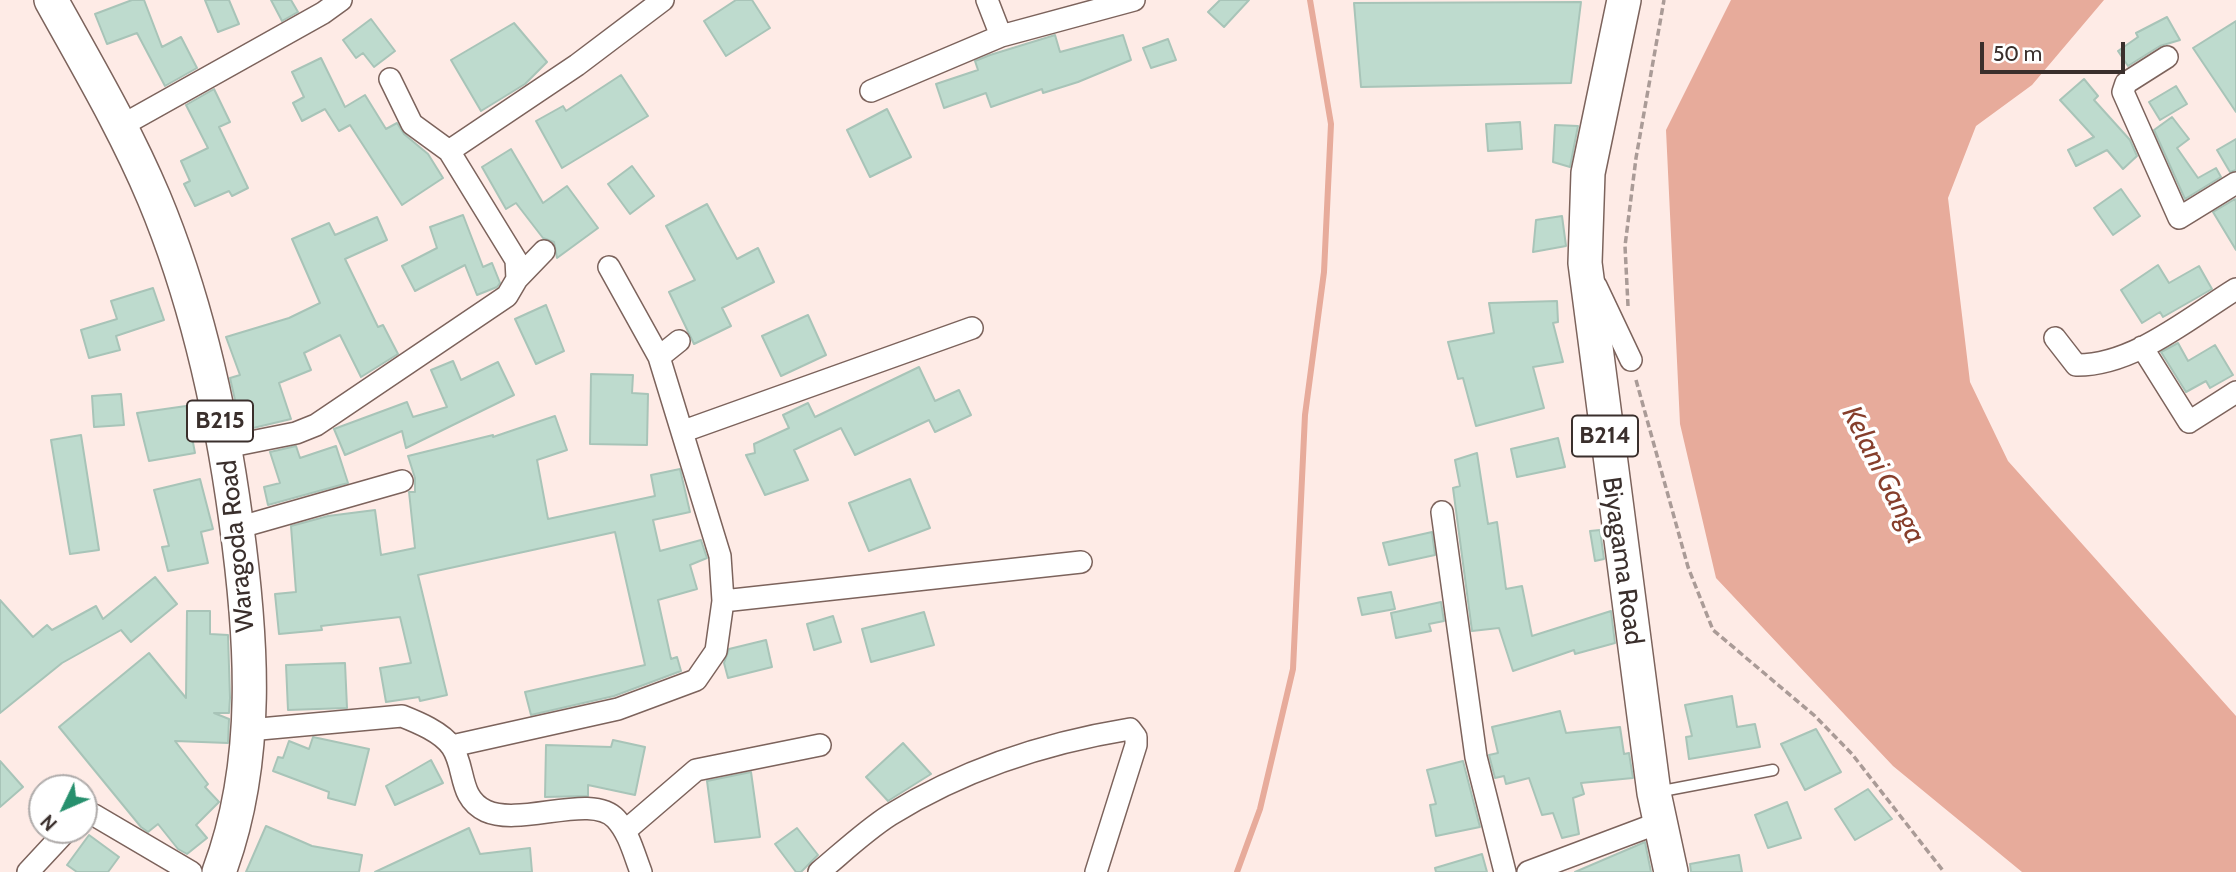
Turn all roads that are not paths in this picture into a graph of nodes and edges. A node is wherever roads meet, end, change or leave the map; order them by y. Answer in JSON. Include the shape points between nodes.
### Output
{"nodes":[{"id":1,"x":51,"y":0,"type":"edge"},
{"id":2,"x":341,"y":0,"type":"edge"},
{"id":3,"x":663,"y":0,"type":"edge"},
{"id":4,"x":988,"y":0,"type":"edge"},
{"id":5,"x":1134,"y":0,"type":"edge"},
{"id":6,"x":1624,"y":0,"type":"edge"},
{"id":7,"x":1001,"y":36,"type":"junction"},
{"id":8,"x":2167,"y":57,"type":"dead end"},
{"id":9,"x":390,"y":79,"type":"dead end"},
{"id":10,"x":871,"y":91,"type":"dead end"},
{"id":11,"x":121,"y":126,"type":"junction"},
{"id":12,"x":449,"y":151,"type":"junction"},
{"id":13,"x":2236,"y":183,"type":"edge"},
{"id":14,"x":544,"y":250,"type":"dead end"},
{"id":15,"x":1585,"y":263,"type":"junction"},
{"id":16,"x":608,"y":267,"type":"dead end"},
{"id":17,"x":517,"y":279,"type":"junction"},
{"id":18,"x":2236,"y":289,"type":"edge"},
{"id":19,"x":972,"y":328,"type":"dead end"},
{"id":20,"x":2055,"y":338,"type":"dead end"},
{"id":21,"x":679,"y":341,"type":"dead end"},
{"id":22,"x":2141,"y":346,"type":"junction"},
{"id":23,"x":659,"y":357,"type":"junction"},
{"id":24,"x":1631,"y":360,"type":"road end"},
{"id":25,"x":2236,"y":392,"type":"edge"},
{"id":26,"x":684,"y":431,"type":"junction"},
{"id":27,"x":226,"y":447,"type":"junction"},
{"id":28,"x":402,"y":481,"type":"dead end"},
{"id":29,"x":1441,"y":512,"type":"dead end"},
{"id":30,"x":237,"y":528,"type":"junction"},
{"id":31,"x":1081,"y":562,"type":"dead end"},
{"id":32,"x":723,"y":601,"type":"junction"},
{"id":33,"x":249,"y":730,"type":"junction"},
{"id":34,"x":820,"y":745,"type":"dead end"},
{"id":35,"x":452,"y":746,"type":"junction"},
{"id":36,"x":1773,"y":770,"type":"dead end"},
{"id":37,"x":1657,"y":807,"type":"junction"},
{"id":38,"x":98,"y":817,"type":"edge"},
{"id":39,"x":625,"y":831,"type":"junction"},
{"id":40,"x":54,"y":844,"type":"edge"},
{"id":41,"x":28,"y":872,"type":"edge"},
{"id":42,"x":191,"y":872,"type":"edge"},
{"id":43,"x":219,"y":872,"type":"edge"},
{"id":44,"x":641,"y":872,"type":"edge"},
{"id":45,"x":819,"y":872,"type":"edge"},
{"id":46,"x":1096,"y":872,"type":"edge"},
{"id":47,"x":1505,"y":872,"type":"edge"},
{"id":48,"x":1528,"y":872,"type":"edge"},
{"id":49,"x":1671,"y":872,"type":"edge"}],
"edges":[{"from":1,"to":11,"type":"main road","name":"Waragoda Road","number":"B215"},
{"from":2,"to":11,"type":"street"},
{"from":3,"to":12,"type":"street","via":[[577,65]]},
{"from":4,"to":7,"type":"street"},
{"from":5,"to":7,"type":"street"},
{"from":6,"to":15,"type":"main road","name":"Biyagama Road","number":"B214","via":[[1588,173]]},
{"from":7,"to":10,"type":"street"},
{"from":8,"to":13,"type":"street","via":[[2126,83],[2123,92],[2179,218]]},
{"from":9,"to":12,"type":"street","via":[[412,124]]},
{"from":11,"to":27,"type":"main road","name":"Waragoda Road","number":"B215","via":[[154,199],[198,323]]},
{"from":12,"to":17,"type":"street","via":[[516,260]]},
{"from":14,"to":17,"type":"street"},
{"from":15,"to":24,"type":"street"},
{"from":15,"to":37,"type":"main road","name":"Biyagama Road","number":"B214"},
{"from":16,"to":23,"type":"street"},
{"from":17,"to":27,"type":"street","via":[[507,296],[316,425]]},
{"from":18,"to":22,"type":"street"},
{"from":19,"to":26,"type":"street"},
{"from":20,"to":22,"type":"street","via":[[2076,365],[2097,365]]},
{"from":21,"to":23,"type":"street"},
{"from":22,"to":25,"type":"street","via":[[2189,422]]},
{"from":23,"to":26,"type":"street"},
{"from":26,"to":32,"type":"street","via":[[720,556]]},
{"from":27,"to":30,"type":"main road","name":"Waragoda Road","number":"B215"},
{"from":28,"to":30,"type":"street"},
{"from":29,"to":47,"type":"street","via":[[1476,757]]},
{"from":30,"to":33,"type":"main road","name":"Waragoda Road","number":"B215","via":[[245,590]]},
{"from":31,"to":32,"type":"street"},
{"from":32,"to":35,"type":"street","via":[[716,651],[695,680],[618,709]]},
{"from":33,"to":35,"type":"street","via":[[402,716]]},
{"from":33,"to":43,"type":"main road","name":"Waragoda Road","number":"B215","via":[[241,794]]},
{"from":34,"to":39,"type":"street","via":[[696,770]]},
{"from":35,"to":39,"type":"street","via":[[467,795],[483,810],[506,818],[600,808],[614,816]]},
{"from":36,"to":37,"type":"lane"},
{"from":37,"to":48,"type":"street"},
{"from":37,"to":49,"type":"main road","name":"Biyagama Road","number":"B214"},
{"from":38,"to":42,"type":"street"},
{"from":39,"to":44,"type":"street"},
{"from":40,"to":41,"type":"street"},
{"from":45,"to":46,"type":"street","via":[[888,817],[942,785],[998,760],[1130,729],[1136,745]]}]}
